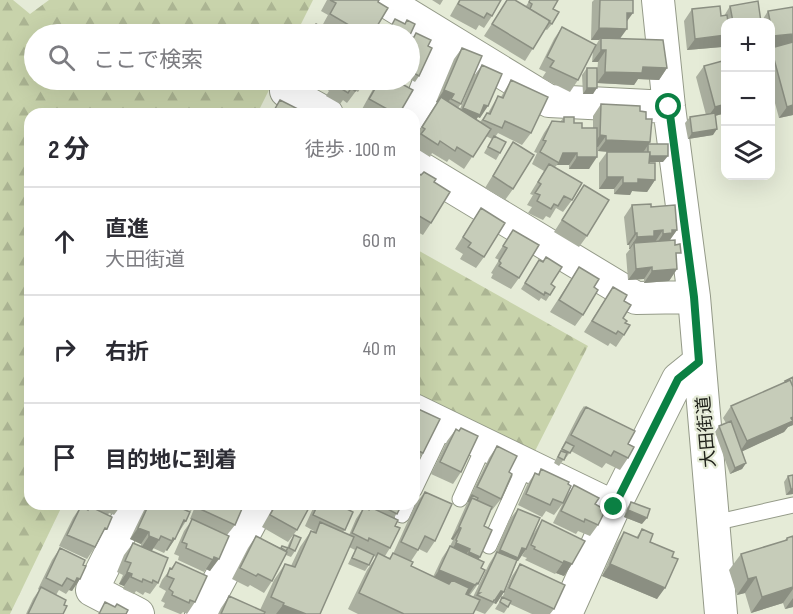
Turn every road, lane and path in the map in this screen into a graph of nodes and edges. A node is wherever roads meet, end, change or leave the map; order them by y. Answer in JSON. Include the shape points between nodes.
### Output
{"nodes":[{"id":1,"x":384,"y":0,"type":"edge"},
{"id":2,"x":658,"y":0,"type":"edge"},
{"id":3,"x":446,"y":38,"type":"junction"},
{"id":4,"x":286,"y":91,"type":"dead end"},
{"id":5,"x":669,"y":107,"type":"junction"},
{"id":6,"x":316,"y":108,"type":"edge"},
{"id":7,"x":417,"y":108,"type":"edge"},
{"id":8,"x":420,"y":168,"type":"edge"},
{"id":9,"x":694,"y":297,"type":"junction"},
{"id":10,"x":699,"y":362,"type":"junction"},
{"id":11,"x":420,"y":413,"type":"edge"},
{"id":12,"x":446,"y":425,"type":"junction"},
{"id":13,"x":485,"y":444,"type":"junction"},
{"id":14,"x":526,"y":464,"type":"junction"},
{"id":15,"x":420,"y":478,"type":"edge"},
{"id":16,"x":460,"y":499,"type":"dead end"},
{"id":17,"x":793,"y":505,"type":"edge"},
{"id":18,"x":614,"y":507,"type":"junction"},
{"id":19,"x":132,"y":510,"type":"edge"},
{"id":20,"x":257,"y":510,"type":"edge"},
{"id":21,"x":714,"y":524,"type":"junction"},
{"id":22,"x":489,"y":546,"type":"edge"},
{"id":23,"x":568,"y":600,"type":"edge"},
{"id":24,"x":87,"y":602,"type":"edge"},
{"id":25,"x":138,"y":614,"type":"edge"},
{"id":26,"x":201,"y":614,"type":"edge"},
{"id":27,"x":721,"y":614,"type":"edge"}],
"edges":[{"from":1,"to":3,"type":"street"},
{"from":2,"to":5,"type":"street","name":"大田街道"},
{"from":3,"to":5,"type":"street","via":[[549,101]]},
{"from":3,"to":7,"type":"street"},
{"from":4,"to":6,"type":"street"},
{"from":5,"to":9,"type":"street","name":"大田街道"},
{"from":8,"to":9,"type":"street","via":[[636,298]]},
{"from":9,"to":10,"type":"street","name":"大田街道"},
{"from":10,"to":18,"type":"street","via":[[678,379]]},
{"from":10,"to":21,"type":"street","name":"大田街道"},
{"from":11,"to":12,"type":"street"},
{"from":12,"to":13,"type":"street"},
{"from":12,"to":15,"type":"lane"},
{"from":13,"to":14,"type":"street"},
{"from":13,"to":16,"type":"lane"},
{"from":14,"to":18,"type":"street"},
{"from":14,"to":22,"type":"lane"},
{"from":17,"to":21,"type":"lane"},
{"from":18,"to":23,"type":"street"},
{"from":19,"to":24,"type":"street"},
{"from":20,"to":26,"type":"street"},
{"from":21,"to":27,"type":"street","name":"大田街道"},
{"from":24,"to":25,"type":"street"}]}
